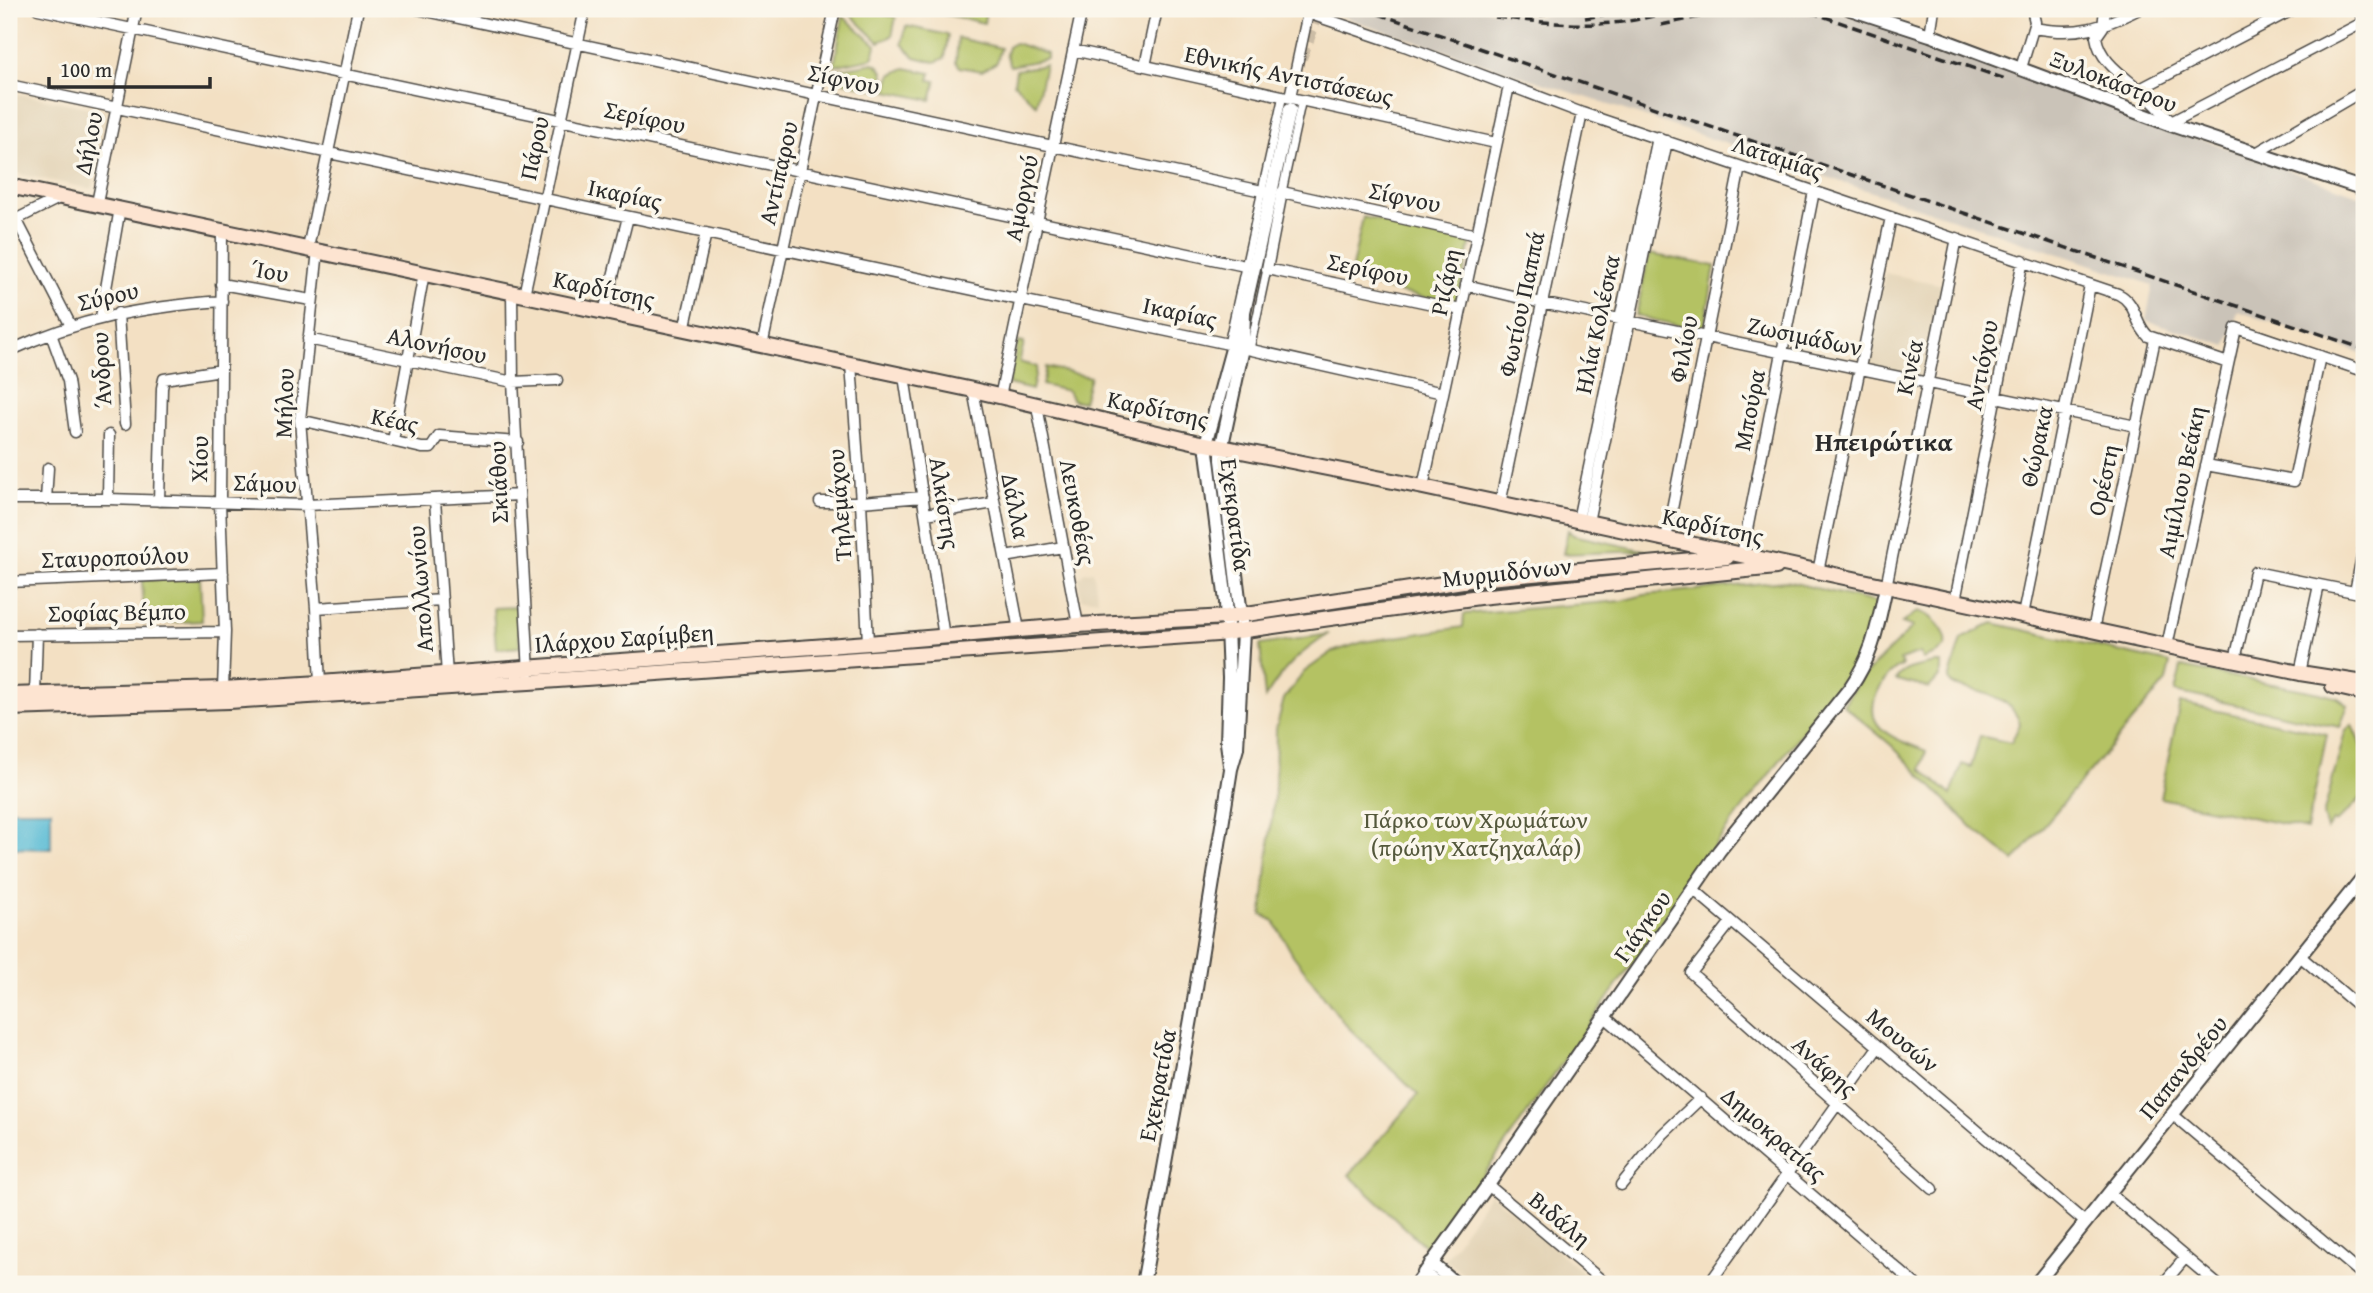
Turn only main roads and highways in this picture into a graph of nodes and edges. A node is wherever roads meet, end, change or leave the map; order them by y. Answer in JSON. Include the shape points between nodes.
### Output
{"nodes":[{"id":1,"x":9,"y":186,"type":"edge"},
{"id":2,"x":1742,"y":555,"type":"junction"},
{"id":3,"x":1792,"y":566,"type":"junction"},
{"id":4,"x":1242,"y":616,"type":"joint"},
{"id":5,"x":1228,"y":633,"type":"joint"},
{"id":6,"x":2300,"y":673,"type":"junction"},
{"id":7,"x":529,"y":676,"type":"junction"},
{"id":8,"x":2364,"y":683,"type":"edge"},
{"id":9,"x":2364,"y":693,"type":"edge"},
{"id":10,"x":9,"y":695,"type":"edge"},
{"id":11,"x":9,"y":708,"type":"edge"}],
"edges":[{"from":1,"to":2,"type":"main road","name":"Καρδίτσης"},
{"from":2,"to":3,"type":"main road","name":"Καρδίτσης"},
{"from":2,"to":4,"type":"main road","name":"Μυρμιδόνων","via":[[1476,579]]},
{"from":3,"to":5,"type":"main road","name":"Μυρμιδόνων","via":[[1479,597]]},
{"from":3,"to":6,"type":"main road","name":"Καρδίτσης"},
{"from":4,"to":7,"type":"main road","name":"Ιλάρχου Σαρίμβεη","via":[[1078,625]]},
{"from":5,"to":7,"type":"main road","name":"Ιλάρχου Σαρίμβεη"},
{"from":6,"to":8,"type":"main road","name":"Καρδίτσης"},
{"from":6,"to":9,"type":"main road","name":"Καρδίτσης"},
{"from":7,"to":10,"type":"main road","name":"Ιλάρχου Σαρίμβεη","via":[[447,675],[223,689]]},
{"from":7,"to":11,"type":"main road","name":"Ιλάρχου Σαρίμβεη","via":[[229,701]]}]}
